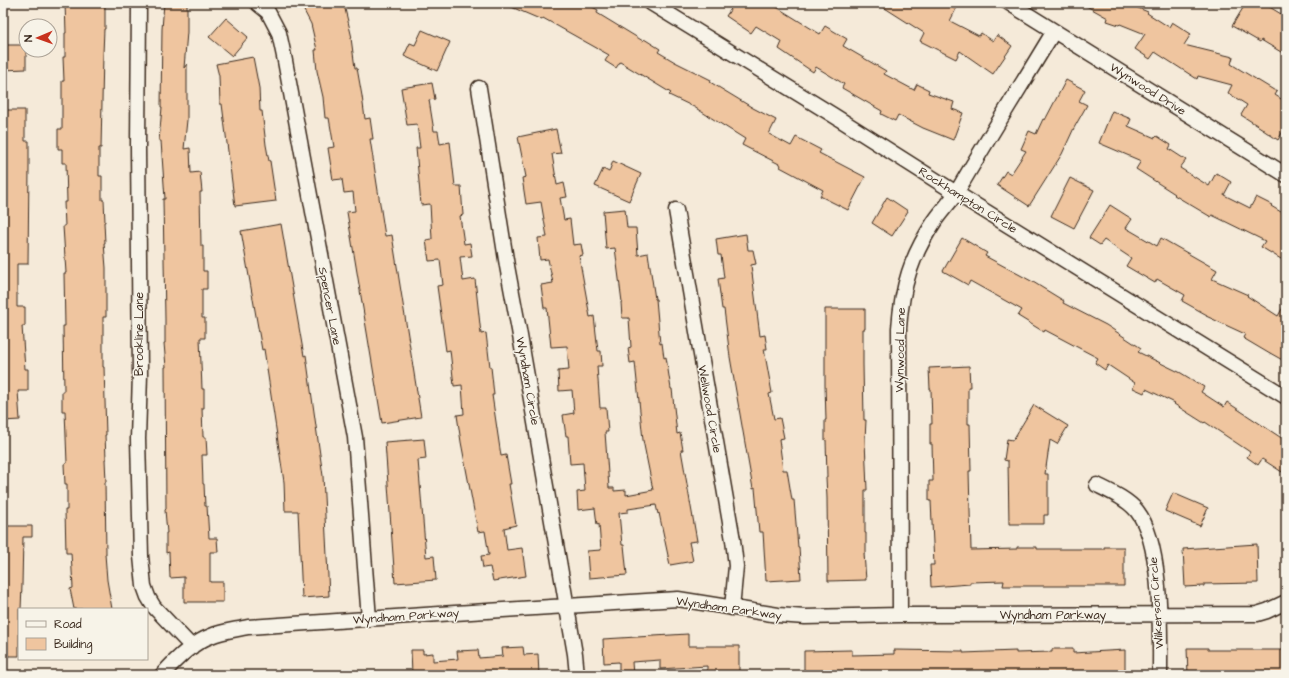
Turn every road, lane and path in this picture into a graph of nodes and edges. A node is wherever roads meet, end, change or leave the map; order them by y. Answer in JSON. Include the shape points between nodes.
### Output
{"nodes":[{"id":1,"x":139,"y":3,"type":"edge"},
{"id":2,"x":257,"y":3,"type":"edge"},
{"id":3,"x":651,"y":3,"type":"edge"},
{"id":4,"x":1009,"y":3,"type":"edge"},
{"id":5,"x":1054,"y":31,"type":"junction"},
{"id":6,"x":479,"y":88,"type":"dead end"},
{"id":7,"x":1286,"y":175,"type":"edge"},
{"id":8,"x":956,"y":193,"type":"junction"},
{"id":9,"x":676,"y":210,"type":"dead end"},
{"id":10,"x":1286,"y":397,"type":"edge"},
{"id":11,"x":1097,"y":485,"type":"dead end"},
{"id":12,"x":1286,"y":602,"type":"edge"},
{"id":13,"x":566,"y":606,"type":"junction"},
{"id":14,"x":732,"y":608,"type":"junction"},
{"id":15,"x":1160,"y":614,"type":"junction"},
{"id":16,"x":900,"y":615,"type":"junction"},
{"id":17,"x":369,"y":619,"type":"junction"},
{"id":18,"x":192,"y":647,"type":"junction"},
{"id":19,"x":162,"y":675,"type":"edge"},
{"id":20,"x":577,"y":675,"type":"edge"},
{"id":21,"x":1160,"y":675,"type":"edge"}],
"edges":[{"from":1,"to":18,"type":"street","name":"Brookline Lane","via":[[138,439],[141,556],[144,586],[148,597],[154,607]]},
{"from":2,"to":17,"type":"street","name":"Spencer Lane","via":[[268,12],[278,33],[285,61],[342,364],[354,437]]},
{"from":3,"to":8,"type":"street","name":"Rockhampton Circle"},
{"from":4,"to":5,"type":"street","name":"Wynwood Drive"},
{"from":5,"to":7,"type":"street","name":"Wynwood Drive"},
{"from":5,"to":8,"type":"street","name":"Wynwood Lane"},
{"from":6,"to":13,"type":"street","name":"Wyndham Circle"},
{"from":8,"to":10,"type":"street","name":"Rockhampton Circle"},
{"from":8,"to":16,"type":"street","name":"Wynwood Lane","via":[[920,246],[908,272],[900,306]]},
{"from":9,"to":14,"type":"street","name":"Wellwood Circle","via":[[733,540],[736,566]]},
{"from":11,"to":15,"type":"street","name":"Wilkerson Circle","via":[[1126,501],[1144,520],[1154,553]]},
{"from":12,"to":15,"type":"street","name":"Wyndham Parkway","via":[[1257,614]]},
{"from":13,"to":14,"type":"street","name":"Wyndham Parkway","via":[[678,600]]},
{"from":13,"to":17,"type":"street","name":"Wyndham Parkway"},
{"from":13,"to":20,"type":"street","name":"Wyndham Circle"},
{"from":14,"to":16,"type":"street","name":"Wyndham Parkway","via":[[805,617]]},
{"from":15,"to":16,"type":"street","name":"Wyndham Parkway"},
{"from":15,"to":21,"type":"street","name":"Wilkerson Circle"},
{"from":17,"to":18,"type":"street","name":"Wyndham Parkway","via":[[248,627],[209,636]]},
{"from":18,"to":19,"type":"street","name":"Wyndham Parkway"}]}
